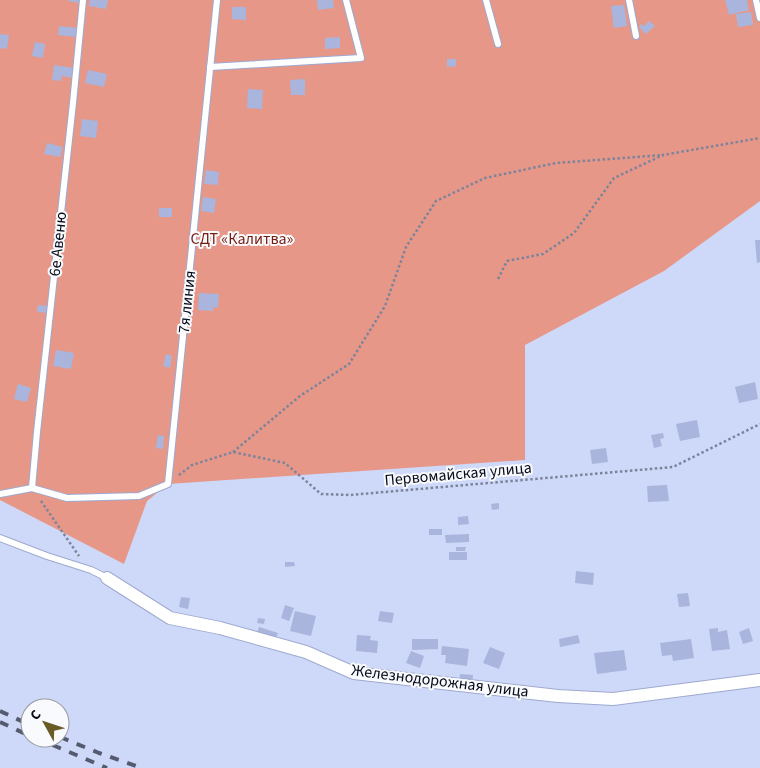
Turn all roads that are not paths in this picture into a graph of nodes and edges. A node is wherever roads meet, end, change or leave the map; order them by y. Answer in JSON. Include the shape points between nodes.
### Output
{"nodes":[{"id":1,"x":83,"y":0,"type":"edge"},
{"id":2,"x":217,"y":0,"type":"edge"},
{"id":3,"x":346,"y":0,"type":"edge"},
{"id":4,"x":486,"y":0,"type":"edge"},
{"id":5,"x":629,"y":0,"type":"edge"},
{"id":6,"x":756,"y":0,"type":"edge"},
{"id":7,"x":760,"y":18,"type":"edge"},
{"id":8,"x":636,"y":36,"type":"dead end"},
{"id":9,"x":498,"y":44,"type":"dead end"},
{"id":10,"x":210,"y":67,"type":"junction"},
{"id":11,"x":32,"y":488,"type":"junction"},
{"id":12,"x":0,"y":494,"type":"edge"},
{"id":13,"x":0,"y":538,"type":"edge"},
{"id":14,"x":107,"y":578,"type":"joint"},
{"id":15,"x":760,"y":680,"type":"edge"}],
"edges":[{"from":1,"to":11,"type":"lane","name":"6е Авеню"},
{"from":2,"to":10,"type":"lane","name":"7я линия"},
{"from":3,"to":10,"type":"lane","via":[[361,58]]},
{"from":4,"to":9,"type":"lane"},
{"from":5,"to":8,"type":"lane"},
{"from":6,"to":7,"type":"lane"},
{"from":10,"to":11,"type":"lane","name":"7я линия","via":[[168,484],[139,496],[67,498]]},
{"from":11,"to":12,"type":"lane"},
{"from":13,"to":14,"type":"lane"},
{"from":14,"to":15,"type":"street","name":"Железнодорожная улица","via":[[170,618],[306,652],[354,673],[558,696],[613,699]]}]}
